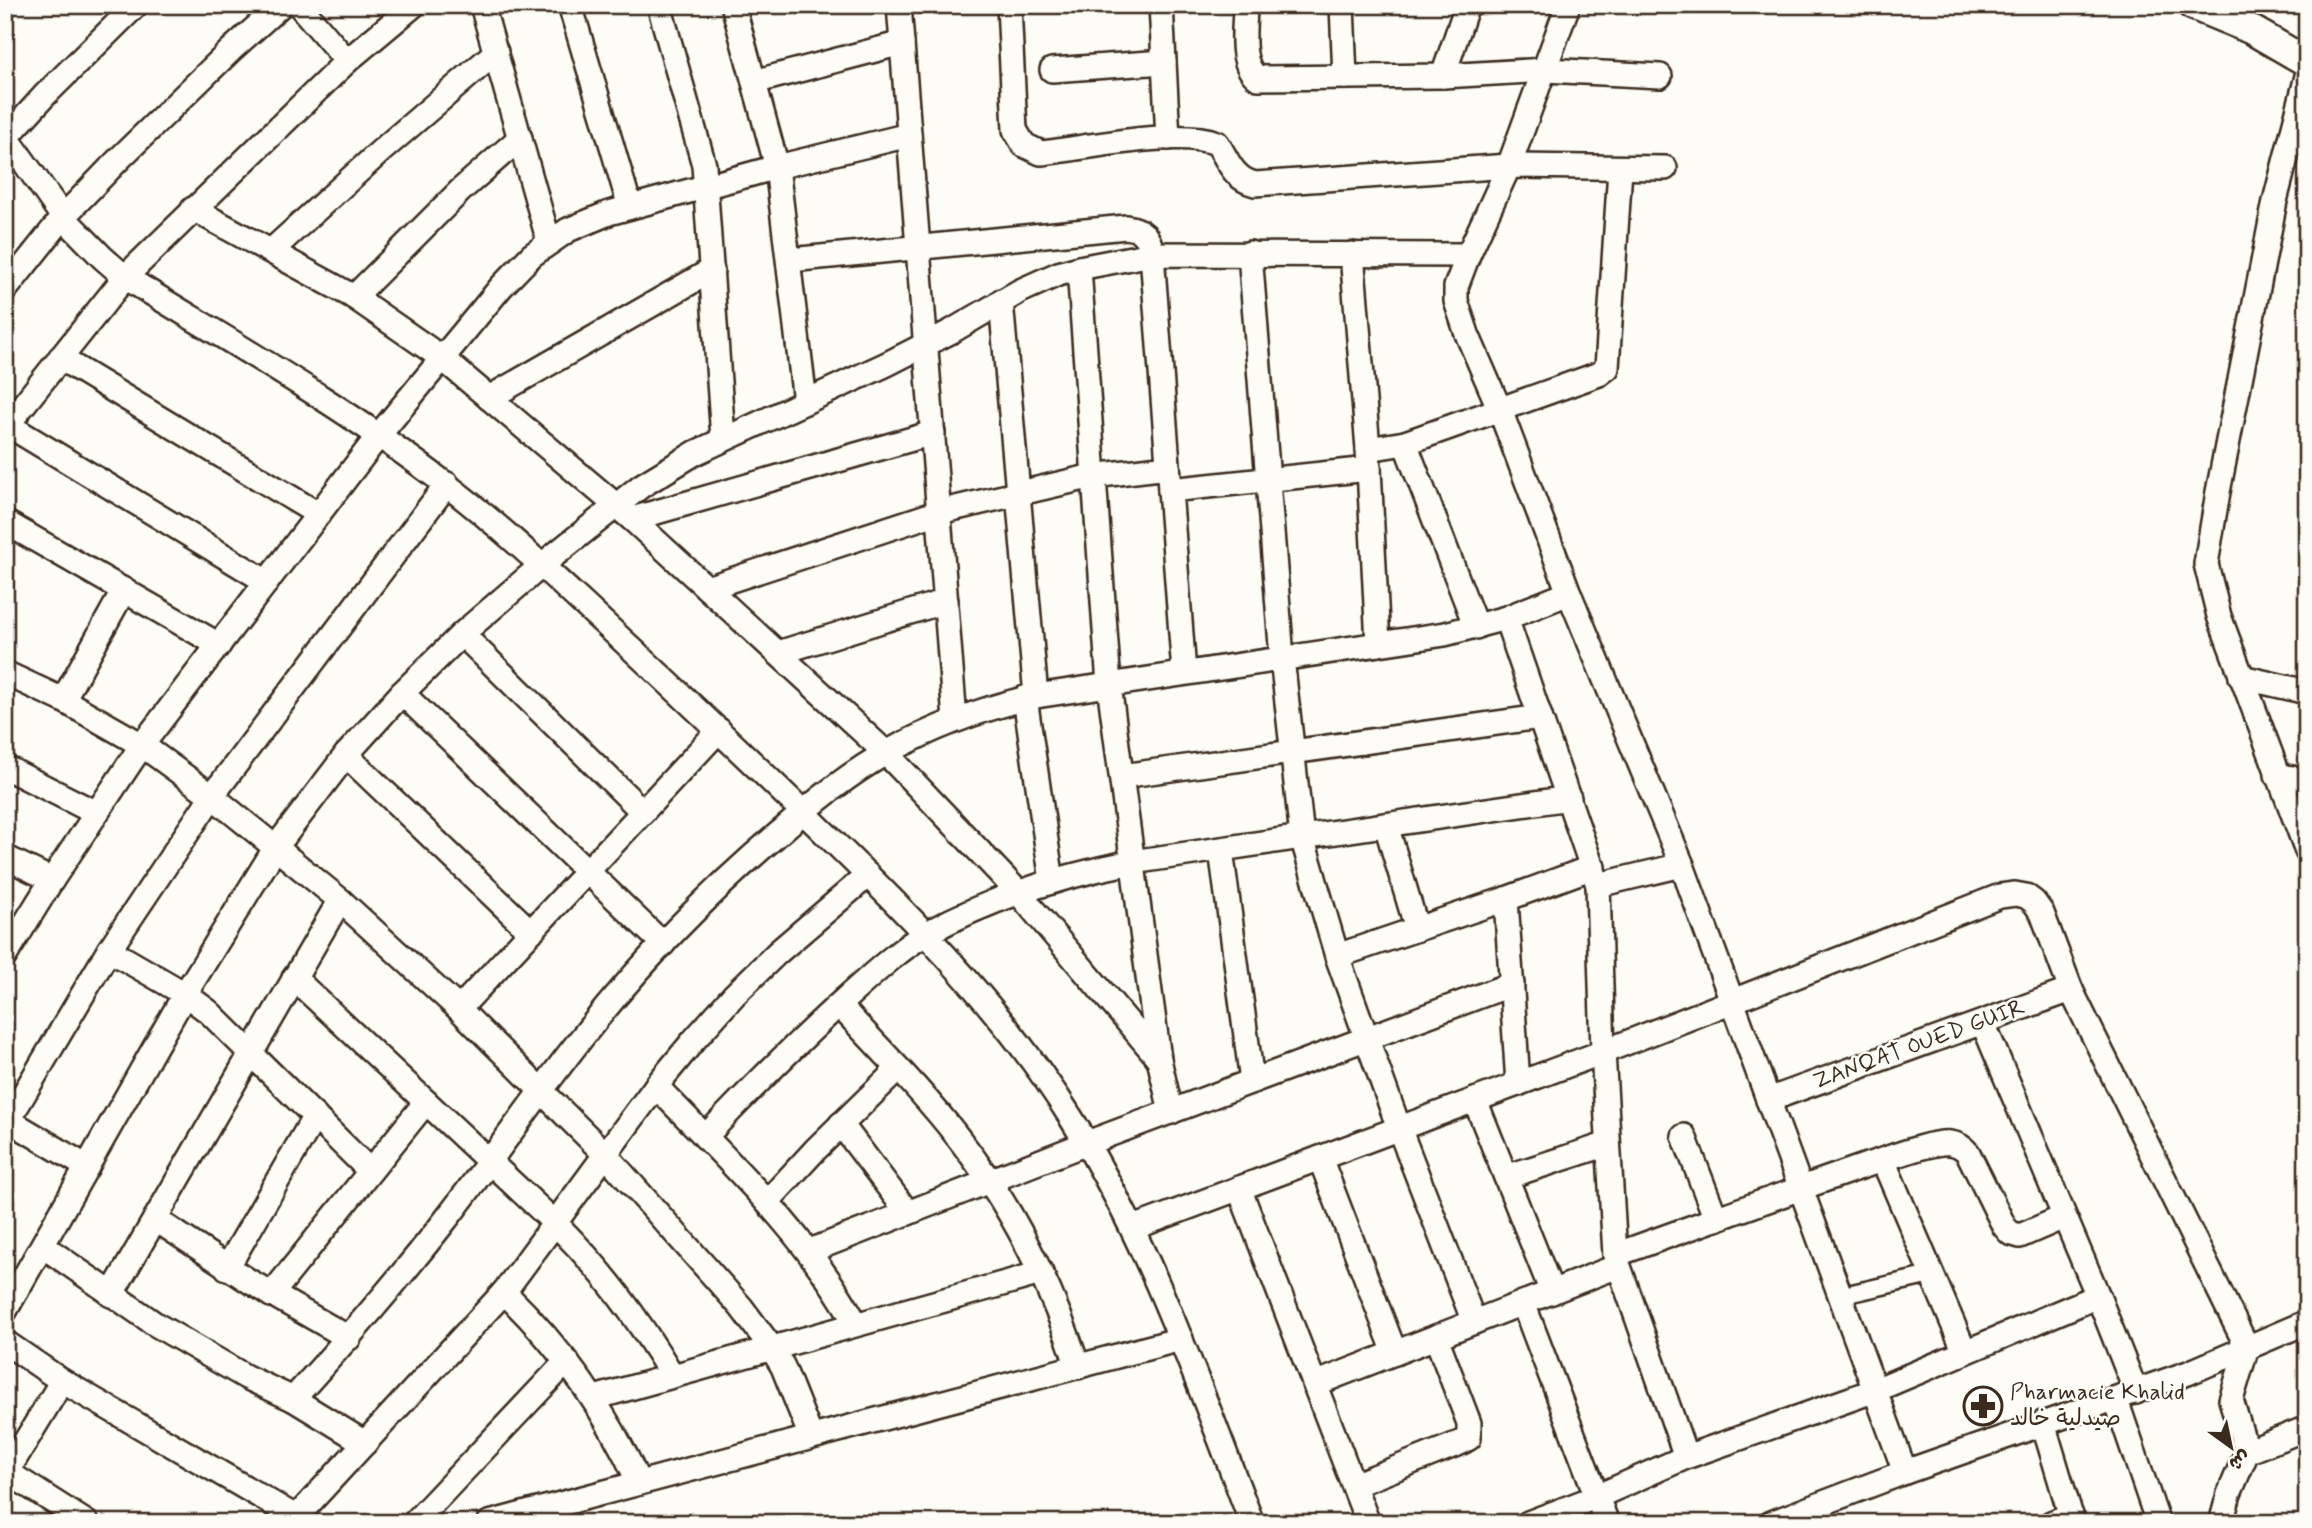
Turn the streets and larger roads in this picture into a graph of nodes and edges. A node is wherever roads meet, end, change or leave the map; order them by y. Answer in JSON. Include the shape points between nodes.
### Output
{"nodes":[{"id":1,"x":136,"y":5,"type":"edge"},
{"id":2,"x":281,"y":5,"type":"edge"},
{"id":3,"x":299,"y":5,"type":"edge"},
{"id":4,"x":414,"y":5,"type":"edge"},
{"id":5,"x":482,"y":5,"type":"edge"},
{"id":6,"x":570,"y":5,"type":"edge"},
{"id":7,"x":659,"y":5,"type":"edge"},
{"id":8,"x":733,"y":5,"type":"edge"},
{"id":9,"x":898,"y":5,"type":"edge"},
{"id":10,"x":1009,"y":5,"type":"edge"},
{"id":11,"x":1161,"y":5,"type":"edge"},
{"id":12,"x":1245,"y":5,"type":"edge"},
{"id":13,"x":1342,"y":5,"type":"edge"},
{"id":14,"x":1467,"y":5,"type":"edge"},
{"id":15,"x":1568,"y":5,"type":"edge"},
{"id":16,"x":2192,"y":5,"type":"edge"},
{"id":17,"x":902,"y":43,"type":"junction"},
{"id":18,"x":496,"y":52,"type":"junction"},
{"id":19,"x":347,"y":61,"type":"junction"},
{"id":20,"x":1164,"y":62,"type":"junction"},
{"id":21,"x":2307,"y":62,"type":"edge"},
{"id":22,"x":1052,"y":70,"type":"dead end"},
{"id":23,"x":1545,"y":70,"type":"junction"},
{"id":24,"x":1443,"y":76,"type":"junction"},
{"id":25,"x":1660,"y":76,"type":"dead end"},
{"id":26,"x":2307,"y":76,"type":"edge"},
{"id":27,"x":1345,"y":77,"type":"junction"},
{"id":28,"x":754,"y":82,"type":"junction"},
{"id":29,"x":909,"y":135,"type":"junction"},
{"id":30,"x":6,"y":137,"type":"edge"},
{"id":31,"x":520,"y":138,"type":"junction"},
{"id":32,"x":1168,"y":138,"type":"junction"},
{"id":33,"x":1509,"y":166,"type":"junction"},
{"id":34,"x":777,"y":167,"type":"junction"},
{"id":35,"x":1665,"y":168,"type":"dead end"},
{"id":36,"x":1620,"y":169,"type":"junction"},
{"id":37,"x":706,"y":186,"type":"junction"},
{"id":38,"x":630,"y":207,"type":"junction"},
{"id":39,"x":193,"y":209,"type":"junction"},
{"id":40,"x":63,"y":217,"type":"junction"},
{"id":41,"x":549,"y":242,"type":"junction"},
{"id":42,"x":919,"y":247,"type":"junction"},
{"id":43,"x":271,"y":251,"type":"junction"},
{"id":44,"x":1250,"y":253,"type":"junction"},
{"id":45,"x":1152,"y":254,"type":"junction"},
{"id":46,"x":1352,"y":254,"type":"junction"},
{"id":47,"x":1468,"y":255,"type":"junction"},
{"id":48,"x":790,"y":260,"type":"junction"},
{"id":49,"x":1079,"y":268,"type":"junction"},
{"id":50,"x":712,"y":270,"type":"junction"},
{"id":51,"x":125,"y":277,"type":"junction"},
{"id":52,"x":5,"y":290,"type":"edge"},
{"id":53,"x":354,"y":297,"type":"junction"},
{"id":54,"x":1001,"y":301,"type":"junction"},
{"id":55,"x":926,"y":344,"type":"junction"},
{"id":56,"x":60,"y":358,"type":"junction"},
{"id":57,"x":442,"y":358,"type":"junction"},
{"id":58,"x":489,"y":398,"type":"junction"},
{"id":59,"x":805,"y":402,"type":"junction"},
{"id":60,"x":1500,"y":410,"type":"junction"},
{"id":61,"x":6,"y":426,"type":"edge"},
{"id":62,"x":933,"y":433,"type":"junction"},
{"id":63,"x":379,"y":435,"type":"junction"},
{"id":64,"x":723,"y":439,"type":"junction"},
{"id":65,"x":1405,"y":443,"type":"junction"},
{"id":66,"x":1369,"y":459,"type":"junction"},
{"id":67,"x":1168,"y":467,"type":"junction"},
{"id":68,"x":1093,"y":476,"type":"junction"},
{"id":69,"x":1268,"y":480,"type":"junction"},
{"id":70,"x":447,"y":484,"type":"junction"},
{"id":71,"x":1170,"y":490,"type":"junction"},
{"id":72,"x":1018,"y":494,"type":"junction"},
{"id":73,"x":624,"y":512,"type":"junction"},
{"id":74,"x":939,"y":512,"type":"junction"},
{"id":75,"x":318,"y":514,"type":"junction"},
{"id":76,"x":5,"y":522,"type":"edge"},
{"id":77,"x":542,"y":565,"type":"junction"},
{"id":78,"x":267,"y":582,"type":"junction"},
{"id":79,"x":707,"y":588,"type":"junction"},
{"id":80,"x":124,"y":590,"type":"junction"},
{"id":81,"x":1569,"y":593,"type":"junction"},
{"id":82,"x":946,"y":601,"type":"junction"},
{"id":83,"x":1506,"y":618,"type":"junction"},
{"id":84,"x":1476,"y":627,"type":"junction"},
{"id":85,"x":462,"y":634,"type":"junction"},
{"id":86,"x":1378,"y":643,"type":"junction"},
{"id":87,"x":219,"y":645,"type":"junction"},
{"id":88,"x":778,"y":653,"type":"junction"},
{"id":89,"x":1282,"y":657,"type":"junction"},
{"id":90,"x":5,"y":673,"type":"edge"},
{"id":91,"x":1184,"y":673,"type":"junction"},
{"id":92,"x":2241,"y":677,"type":"junction"},
{"id":93,"x":1109,"y":685,"type":"junction"},
{"id":94,"x":2307,"y":692,"type":"edge"},
{"id":95,"x":402,"y":693,"type":"junction"},
{"id":96,"x":1031,"y":697,"type":"junction"},
{"id":97,"x":63,"y":700,"type":"junction"},
{"id":98,"x":1540,"y":717,"type":"junction"},
{"id":99,"x":955,"y":720,"type":"junction"},
{"id":100,"x":719,"y":730,"type":"junction"},
{"id":101,"x":142,"y":745,"type":"junction"},
{"id":102,"x":1292,"y":752,"type":"junction"},
{"id":103,"x":886,"y":753,"type":"junction"},
{"id":104,"x":346,"y":755,"type":"junction"},
{"id":105,"x":5,"y":767,"type":"edge"},
{"id":106,"x":2277,"y":775,"type":"junction"},
{"id":107,"x":1122,"y":776,"type":"junction"},
{"id":108,"x":2307,"y":781,"type":"edge"},
{"id":109,"x":212,"y":796,"type":"junction"},
{"id":110,"x":1569,"y":798,"type":"junction"},
{"id":111,"x":643,"y":812,"type":"junction"},
{"id":112,"x":803,"y":812,"type":"junction"},
{"id":113,"x":96,"y":813,"type":"junction"},
{"id":114,"x":1386,"y":825,"type":"junction"},
{"id":115,"x":1302,"y":838,"type":"junction"},
{"id":116,"x":276,"y":847,"type":"junction"},
{"id":117,"x":1220,"y":850,"type":"junction"},
{"id":118,"x":2307,"y":851,"type":"edge"},
{"id":119,"x":5,"y":857,"type":"edge"},
{"id":120,"x":1132,"y":862,"type":"junction"},
{"id":121,"x":1682,"y":865,"type":"junction"},
{"id":122,"x":587,"y":872,"type":"junction"},
{"id":123,"x":868,"y":875,"type":"junction"},
{"id":124,"x":1596,"y":876,"type":"junction"},
{"id":125,"x":52,"y":880,"type":"junction"},
{"id":126,"x":1052,"y":881,"type":"junction"},
{"id":127,"x":1018,"y":892,"type":"junction"},
{"id":128,"x":1506,"y":899,"type":"junction"},
{"id":129,"x":340,"y":900,"type":"junction"},
{"id":130,"x":1417,"y":929,"type":"junction"},
{"id":131,"x":531,"y":932,"type":"junction"},
{"id":132,"x":927,"y":934,"type":"junction"},
{"id":133,"x":663,"y":944,"type":"junction"},
{"id":134,"x":109,"y":950,"type":"junction"},
{"id":135,"x":5,"y":955,"type":"edge"},
{"id":136,"x":1338,"y":956,"type":"junction"},
{"id":137,"x":294,"y":978,"type":"junction"},
{"id":138,"x":1512,"y":984,"type":"junction"},
{"id":139,"x":2071,"y":990,"type":"junction"},
{"id":140,"x":185,"y":994,"type":"junction"},
{"id":141,"x":1732,"y":1002,"type":"junction"},
{"id":142,"x":839,"y":1005,"type":"junction"},
{"id":143,"x":459,"y":1009,"type":"junction"},
{"id":144,"x":1983,"y":1023,"type":"junction"},
{"id":145,"x":1367,"y":1038,"type":"junction"},
{"id":146,"x":1603,"y":1052,"type":"junction"},
{"id":147,"x":251,"y":1053,"type":"junction"},
{"id":148,"x":1159,"y":1059,"type":"junction"},
{"id":149,"x":898,"y":1069,"type":"junction"},
{"id":150,"x":1252,"y":1081,"type":"junction"},
{"id":151,"x":1518,"y":1084,"type":"junction"},
{"id":152,"x":656,"y":1086,"type":"junction"},
{"id":153,"x":541,"y":1090,"type":"junction"},
{"id":154,"x":1475,"y":1100,"type":"junction"},
{"id":155,"x":1768,"y":1100,"type":"junction"},
{"id":156,"x":426,"y":1102,"type":"junction"},
{"id":157,"x":1171,"y":1112,"type":"junction"},
{"id":158,"x":315,"y":1116,"type":"junction"},
{"id":159,"x":6,"y":1121,"type":"edge"},
{"id":160,"x":841,"y":1124,"type":"junction"},
{"id":161,"x":1399,"y":1128,"type":"junction"},
{"id":162,"x":1684,"y":1136,"type":"dead end"},
{"id":163,"x":705,"y":1137,"type":"junction"},
{"id":164,"x":1087,"y":1143,"type":"junction"},
{"id":165,"x":1608,"y":1144,"type":"junction"},
{"id":166,"x":605,"y":1154,"type":"junction"},
{"id":167,"x":1320,"y":1158,"type":"junction"},
{"id":168,"x":1883,"y":1160,"type":"junction"},
{"id":169,"x":490,"y":1162,"type":"junction"},
{"id":170,"x":88,"y":1167,"type":"junction"},
{"id":171,"x":370,"y":1171,"type":"junction"},
{"id":172,"x":1506,"y":1177,"type":"junction"},
{"id":173,"x":989,"y":1181,"type":"junction"},
{"id":174,"x":1239,"y":1188,"type":"junction"},
{"id":175,"x":1799,"y":1188,"type":"junction"},
{"id":176,"x":767,"y":1202,"type":"junction"},
{"id":177,"x":908,"y":1213,"type":"junction"},
{"id":178,"x":2064,"y":1217,"type":"junction"},
{"id":179,"x":155,"y":1219,"type":"junction"},
{"id":180,"x":1716,"y":1219,"type":"junction"},
{"id":181,"x":556,"y":1224,"type":"junction"},
{"id":182,"x":1133,"y":1228,"type":"junction"},
{"id":183,"x":43,"y":1246,"type":"junction"},
{"id":184,"x":810,"y":1251,"type":"junction"},
{"id":185,"x":1616,"y":1261,"type":"junction"},
{"id":186,"x":227,"y":1268,"type":"junction"},
{"id":187,"x":1041,"y":1273,"type":"junction"},
{"id":188,"x":1931,"y":1275,"type":"junction"},
{"id":189,"x":504,"y":1292,"type":"junction"},
{"id":190,"x":1552,"y":1292,"type":"junction"},
{"id":191,"x":111,"y":1295,"type":"junction"},
{"id":192,"x":271,"y":1295,"type":"junction"},
{"id":193,"x":1839,"y":1296,"type":"junction"},
{"id":194,"x":2098,"y":1296,"type":"junction"},
{"id":195,"x":1523,"y":1303,"type":"junction"},
{"id":196,"x":5,"y":1311,"type":"edge"},
{"id":197,"x":1474,"y":1322,"type":"junction"},
{"id":198,"x":2307,"y":1322,"type":"edge"},
{"id":199,"x":856,"y":1324,"type":"junction"},
{"id":200,"x":1436,"y":1337,"type":"junction"},
{"id":201,"x":349,"y":1338,"type":"junction"},
{"id":202,"x":1181,"y":1339,"type":"junction"},
{"id":203,"x":5,"y":1342,"type":"edge"},
{"id":204,"x":772,"y":1347,"type":"junction"},
{"id":205,"x":2247,"y":1347,"type":"junction"},
{"id":206,"x":1965,"y":1352,"type":"junction"},
{"id":207,"x":1395,"y":1353,"type":"junction"},
{"id":208,"x":568,"y":1361,"type":"junction"},
{"id":209,"x":1078,"y":1367,"type":"junction"},
{"id":210,"x":672,"y":1375,"type":"junction"},
{"id":211,"x":62,"y":1381,"type":"junction"},
{"id":212,"x":1315,"y":1384,"type":"junction"},
{"id":213,"x":1873,"y":1391,"type":"junction"},
{"id":214,"x":2126,"y":1396,"type":"junction"},
{"id":215,"x":594,"y":1398,"type":"junction"},
{"id":216,"x":293,"y":1399,"type":"junction"},
{"id":217,"x":2043,"y":1423,"type":"junction"},
{"id":218,"x":2307,"y":1428,"type":"edge"},
{"id":219,"x":811,"y":1437,"type":"junction"},
{"id":220,"x":365,"y":1443,"type":"junction"},
{"id":221,"x":2247,"y":1452,"type":"junction"},
{"id":222,"x":1686,"y":1457,"type":"junction"},
{"id":223,"x":1905,"y":1472,"type":"junction"},
{"id":224,"x":6,"y":1474,"type":"edge"},
{"id":225,"x":639,"y":1483,"type":"junction"},
{"id":226,"x":1353,"y":1485,"type":"junction"},
{"id":227,"x":1596,"y":1497,"type":"junction"},
{"id":228,"x":2065,"y":1520,"type":"edge"},
{"id":229,"x":298,"y":1521,"type":"edge"},
{"id":230,"x":87,"y":1523,"type":"edge"},
{"id":231,"x":415,"y":1523,"type":"edge"},
{"id":232,"x":489,"y":1523,"type":"edge"},
{"id":233,"x":1252,"y":1523,"type":"edge"},
{"id":234,"x":1368,"y":1523,"type":"edge"},
{"id":235,"x":1528,"y":1523,"type":"edge"},
{"id":236,"x":1606,"y":1523,"type":"edge"},
{"id":237,"x":1772,"y":1523,"type":"edge"},
{"id":238,"x":2158,"y":1523,"type":"edge"},
{"id":239,"x":2221,"y":1523,"type":"edge"}],
"edges":[{"from":1,"to":30,"type":"street"},
{"from":2,"to":40,"type":"street","via":[[174,104]]},
{"from":3,"to":19,"type":"street"},
{"from":4,"to":19,"type":"street"},
{"from":5,"to":18,"type":"street"},
{"from":6,"to":38,"type":"street"},
{"from":7,"to":37,"type":"street","via":[[700,144]]},
{"from":8,"to":28,"type":"street"},
{"from":9,"to":17,"type":"street"},
{"from":10,"to":32,"type":"street","via":[[1015,130],[1024,145],[1041,153]]},
{"from":11,"to":20,"type":"street"},
{"from":12,"to":27,"type":"street","via":[[1246,61],[1258,78]]},
{"from":13,"to":27,"type":"street"},
{"from":14,"to":24,"type":"street"},
{"from":15,"to":23,"type":"street"},
{"from":16,"to":21,"type":"street","via":[[2250,29]]},
{"from":17,"to":28,"type":"street"},
{"from":17,"to":29,"type":"street"},
{"from":18,"to":31,"type":"street"},
{"from":18,"to":43,"type":"street"},
{"from":19,"to":39,"type":"street"},
{"from":20,"to":22,"type":"street"},
{"from":20,"to":32,"type":"street"},
{"from":23,"to":24,"type":"street"},
{"from":23,"to":25,"type":"street"},
{"from":23,"to":33,"type":"street"},
{"from":24,"to":27,"type":"street"},
{"from":26,"to":92,"type":"street","via":[[2276,201],[2206,564]]},
{"from":28,"to":34,"type":"street"},
{"from":29,"to":34,"type":"street"},
{"from":29,"to":42,"type":"street"},
{"from":30,"to":40,"type":"street"},
{"from":31,"to":41,"type":"street"},
{"from":31,"to":53,"type":"street"},
{"from":32,"to":33,"type":"street","via":[[1203,138],[1217,143],[1235,174],[1255,184]]},
{"from":33,"to":36,"type":"street"},
{"from":33,"to":47,"type":"street"},
{"from":34,"to":37,"type":"street"},
{"from":34,"to":48,"type":"street"},
{"from":35,"to":36,"type":"street"},
{"from":36,"to":60,"type":"street","via":[[1606,368]]},
{"from":37,"to":38,"type":"street"},
{"from":37,"to":50,"type":"street"},
{"from":38,"to":41,"type":"street","via":[[588,220]]},
{"from":39,"to":43,"type":"street"},
{"from":39,"to":51,"type":"street"},
{"from":40,"to":51,"type":"street"},
{"from":40,"to":52,"type":"street"},
{"from":41,"to":57,"type":"street","via":[[516,270]]},
{"from":42,"to":45,"type":"street","via":[[1126,227],[1145,234]]},
{"from":42,"to":48,"type":"street"},
{"from":42,"to":55,"type":"street"},
{"from":43,"to":53,"type":"street"},
{"from":44,"to":45,"type":"street"},
{"from":44,"to":46,"type":"street"},
{"from":44,"to":69,"type":"street"},
{"from":45,"to":49,"type":"street"},
{"from":45,"to":67,"type":"street"},
{"from":46,"to":47,"type":"street"},
{"from":46,"to":66,"type":"street"},
{"from":47,"to":60,"type":"street","via":[[1456,287],[1456,301]]},
{"from":48,"to":59,"type":"street"},
{"from":49,"to":54,"type":"street"},
{"from":49,"to":68,"type":"street"},
{"from":50,"to":58,"type":"street"},
{"from":50,"to":64,"type":"street"},
{"from":51,"to":56,"type":"street"},
{"from":51,"to":63,"type":"street"},
{"from":53,"to":57,"type":"street"},
{"from":54,"to":55,"type":"street"},
{"from":54,"to":72,"type":"street"},
{"from":55,"to":59,"type":"street"},
{"from":55,"to":62,"type":"street"},
{"from":56,"to":61,"type":"street"},
{"from":56,"to":75,"type":"street"},
{"from":57,"to":58,"type":"street"},
{"from":57,"to":63,"type":"street"},
{"from":58,"to":73,"type":"street"},
{"from":59,"to":64,"type":"street"},
{"from":60,"to":65,"type":"street"},
{"from":60,"to":81,"type":"street"},
{"from":61,"to":78,"type":"street"},
{"from":62,"to":73,"type":"street"},
{"from":62,"to":74,"type":"street"},
{"from":63,"to":70,"type":"street"},
{"from":63,"to":75,"type":"street"},
{"from":64,"to":73,"type":"street","via":[[667,469]]},
{"from":65,"to":66,"type":"street"},
{"from":65,"to":84,"type":"street"},
{"from":66,"to":69,"type":"street"},
{"from":66,"to":86,"type":"street"},
{"from":67,"to":68,"type":"street"},
{"from":67,"to":71,"type":"street"},
{"from":68,"to":72,"type":"street"},
{"from":68,"to":93,"type":"street"},
{"from":69,"to":71,"type":"street"},
{"from":69,"to":89,"type":"street"},
{"from":70,"to":77,"type":"street"},
{"from":70,"to":109,"type":"street"},
{"from":71,"to":91,"type":"street"},
{"from":72,"to":74,"type":"street"},
{"from":72,"to":96,"type":"street"},
{"from":73,"to":77,"type":"street"},
{"from":73,"to":79,"type":"street"},
{"from":74,"to":79,"type":"street"},
{"from":74,"to":82,"type":"street"},
{"from":75,"to":78,"type":"street"},
{"from":76,"to":80,"type":"street"},
{"from":77,"to":85,"type":"street"},
{"from":77,"to":100,"type":"street"},
{"from":78,"to":87,"type":"street"},
{"from":79,"to":88,"type":"street"},
{"from":80,"to":87,"type":"street"},
{"from":80,"to":97,"type":"street"},
{"from":81,"to":83,"type":"street"},
{"from":81,"to":121,"type":"street"},
{"from":82,"to":88,"type":"street"},
{"from":82,"to":99,"type":"street"},
{"from":83,"to":84,"type":"street"},
{"from":83,"to":98,"type":"street"},
{"from":84,"to":86,"type":"street"},
{"from":85,"to":95,"type":"street"},
{"from":85,"to":111,"type":"street"},
{"from":86,"to":89,"type":"street"},
{"from":87,"to":101,"type":"street"},
{"from":88,"to":103,"type":"street"},
{"from":89,"to":91,"type":"street"},
{"from":89,"to":102,"type":"street"},
{"from":90,"to":97,"type":"street"},
{"from":91,"to":93,"type":"street"},
{"from":92,"to":94,"type":"street"},
{"from":92,"to":106,"type":"street"},
{"from":93,"to":96,"type":"street"},
{"from":93,"to":107,"type":"street"},
{"from":95,"to":104,"type":"street"},
{"from":95,"to":122,"type":"street"},
{"from":96,"to":99,"type":"street"},
{"from":96,"to":126,"type":"street"},
{"from":97,"to":101,"type":"street"},
{"from":98,"to":102,"type":"street"},
{"from":98,"to":110,"type":"street"},
{"from":99,"to":103,"type":"street"},
{"from":100,"to":111,"type":"street"},
{"from":100,"to":112,"type":"street"},
{"from":101,"to":109,"type":"street"},
{"from":101,"to":113,"type":"street"},
{"from":102,"to":107,"type":"street"},
{"from":102,"to":115,"type":"street"},
{"from":103,"to":112,"type":"street"},
{"from":103,"to":127,"type":"street"},
{"from":104,"to":116,"type":"street"},
{"from":104,"to":131,"type":"street"},
{"from":105,"to":113,"type":"street"},
{"from":106,"to":108,"type":"street"},
{"from":106,"to":118,"type":"street"},
{"from":107,"to":120,"type":"street"},
{"from":109,"to":116,"type":"street"},
{"from":109,"to":134,"type":"street"},
{"from":110,"to":114,"type":"street"},
{"from":110,"to":124,"type":"street"},
{"from":111,"to":122,"type":"street"},
{"from":112,"to":123,"type":"street"},
{"from":112,"to":133,"type":"street","via":[[754,853]]},
{"from":113,"to":125,"type":"street"},
{"from":114,"to":115,"type":"street"},
{"from":114,"to":130,"type":"street"},
{"from":115,"to":117,"type":"street"},
{"from":115,"to":136,"type":"street"},
{"from":116,"to":129,"type":"street"},
{"from":116,"to":140,"type":"street"},
{"from":117,"to":120,"type":"street"},
{"from":117,"to":150,"type":"street"},
{"from":119,"to":125,"type":"street"},
{"from":120,"to":126,"type":"street"},
{"from":120,"to":148,"type":"street"},
{"from":121,"to":124,"type":"street"},
{"from":121,"to":141,"type":"street"},
{"from":122,"to":131,"type":"street"},
{"from":122,"to":133,"type":"street"},
{"from":123,"to":132,"type":"street"},
{"from":123,"to":152,"type":"street","via":[[734,995]]},
{"from":124,"to":128,"type":"street"},
{"from":124,"to":146,"type":"street"},
{"from":125,"to":135,"type":"street"},
{"from":126,"to":127,"type":"street"},
{"from":127,"to":132,"type":"street"},
{"from":127,"to":148,"type":"street"},
{"from":128,"to":130,"type":"street"},
{"from":128,"to":138,"type":"street"},
{"from":129,"to":137,"type":"street"},
{"from":129,"to":143,"type":"street"},
{"from":130,"to":136,"type":"street"},
{"from":131,"to":143,"type":"street"},
{"from":132,"to":142,"type":"street"},
{"from":132,"to":164,"type":"street","via":[[1014,1034]]},
{"from":133,"to":153,"type":"street"},
{"from":134,"to":140,"type":"street"},
{"from":134,"to":159,"type":"street"},
{"from":136,"to":145,"type":"street"},
{"from":137,"to":147,"type":"street"},
{"from":137,"to":156,"type":"street"},
{"from":138,"to":145,"type":"street"},
{"from":138,"to":151,"type":"street"},
{"from":139,"to":141,"type":"street","via":[[2042,913],[2026,896],[2015,894]]},
{"from":139,"to":144,"type":"street","name":"ZANQAT OUED GUIR"},
{"from":139,"to":205,"type":"street"},
{"from":140,"to":147,"type":"street"},
{"from":140,"to":170,"type":"street"},
{"from":141,"to":146,"type":"street"},
{"from":141,"to":155,"type":"street"},
{"from":142,"to":149,"type":"street"},
{"from":142,"to":163,"type":"street"},
{"from":143,"to":153,"type":"street"},
{"from":144,"to":155,"type":"street","name":"ZANQAT OUED GUIR"},
{"from":144,"to":178,"type":"street"},
{"from":145,"to":150,"type":"street"},
{"from":145,"to":161,"type":"street"},
{"from":146,"to":151,"type":"street"},
{"from":146,"to":165,"type":"street"},
{"from":147,"to":158,"type":"street"},
{"from":147,"to":179,"type":"street"},
{"from":148,"to":157,"type":"street"},
{"from":149,"to":160,"type":"street"},
{"from":149,"to":173,"type":"street","via":[[931,1104]]},
{"from":150,"to":157,"type":"street"},
{"from":151,"to":154,"type":"street"},
{"from":152,"to":163,"type":"street"},
{"from":152,"to":166,"type":"street"},
{"from":153,"to":166,"type":"street"},
{"from":153,"to":169,"type":"street"},
{"from":154,"to":161,"type":"street"},
{"from":154,"to":172,"type":"street"},
{"from":155,"to":175,"type":"street"},
{"from":156,"to":169,"type":"street"},
{"from":156,"to":171,"type":"street"},
{"from":157,"to":164,"type":"street"},
{"from":158,"to":171,"type":"street"},
{"from":158,"to":186,"type":"street"},
{"from":159,"to":170,"type":"street"},
{"from":160,"to":176,"type":"street"},
{"from":160,"to":177,"type":"street"},
{"from":161,"to":167,"type":"street"},
{"from":161,"to":197,"type":"street"},
{"from":162,"to":180,"type":"street"},
{"from":163,"to":176,"type":"street"},
{"from":164,"to":173,"type":"street"},
{"from":164,"to":182,"type":"street"},
{"from":165,"to":172,"type":"street"},
{"from":165,"to":185,"type":"street"},
{"from":166,"to":181,"type":"street"},
{"from":166,"to":204,"type":"street"},
{"from":167,"to":174,"type":"street"},
{"from":167,"to":207,"type":"street"},
{"from":168,"to":175,"type":"street"},
{"from":168,"to":178,"type":"street","via":[[1938,1144],[1961,1146],[2010,1233],[2031,1233]]},
{"from":168,"to":188,"type":"street"},
{"from":169,"to":181,"type":"street"},
{"from":169,"to":201,"type":"street"},
{"from":170,"to":183,"type":"street"},
{"from":171,"to":192,"type":"street"},
{"from":172,"to":190,"type":"street"},
{"from":173,"to":177,"type":"street"},
{"from":173,"to":187,"type":"street"},
{"from":174,"to":182,"type":"street"},
{"from":174,"to":212,"type":"street"},
{"from":175,"to":180,"type":"street"},
{"from":175,"to":193,"type":"street"},
{"from":176,"to":184,"type":"street"},
{"from":177,"to":184,"type":"street"},
{"from":178,"to":194,"type":"street"},
{"from":179,"to":186,"type":"street"},
{"from":179,"to":191,"type":"street"},
{"from":180,"to":185,"type":"street"},
{"from":181,"to":189,"type":"street"},
{"from":181,"to":210,"type":"street","via":[[621,1295]]},
{"from":182,"to":202,"type":"street"},
{"from":183,"to":191,"type":"street"},
{"from":183,"to":196,"type":"street"},
{"from":184,"to":199,"type":"street"},
{"from":185,"to":190,"type":"street"},
{"from":185,"to":222,"type":"street"},
{"from":186,"to":192,"type":"street"},
{"from":187,"to":199,"type":"street"},
{"from":187,"to":209,"type":"street"},
{"from":188,"to":193,"type":"street"},
{"from":188,"to":206,"type":"street"},
{"from":189,"to":208,"type":"street"},
{"from":189,"to":220,"type":"street"},
{"from":190,"to":195,"type":"street"},
{"from":191,"to":216,"type":"street","via":[[200,1352]]},
{"from":192,"to":201,"type":"street"},
{"from":193,"to":213,"type":"street"},
{"from":194,"to":206,"type":"street"},
{"from":194,"to":214,"type":"street"},
{"from":195,"to":197,"type":"street"},
{"from":195,"to":227,"type":"street"},
{"from":197,"to":200,"type":"street"},
{"from":198,"to":205,"type":"street"},
{"from":199,"to":204,"type":"street"},
{"from":200,"to":207,"type":"street"},
{"from":200,"to":226,"type":"street","via":[[1469,1423],[1469,1437]]},
{"from":201,"to":216,"type":"street"},
{"from":202,"to":209,"type":"street"},
{"from":202,"to":233,"type":"street"},
{"from":203,"to":211,"type":"street"},
{"from":204,"to":210,"type":"street"},
{"from":204,"to":219,"type":"street"},
{"from":205,"to":214,"type":"street"},
{"from":205,"to":221,"type":"street","via":[[2231,1400]]},
{"from":206,"to":213,"type":"street"},
{"from":207,"to":212,"type":"street"},
{"from":208,"to":215,"type":"street"},
{"from":208,"to":231,"type":"street"},
{"from":209,"to":219,"type":"street"},
{"from":210,"to":215,"type":"street"},
{"from":211,"to":224,"type":"street"},
{"from":211,"to":229,"type":"street"},
{"from":212,"to":226,"type":"street"},
{"from":213,"to":222,"type":"street"},
{"from":213,"to":223,"type":"street"},
{"from":214,"to":217,"type":"street"},
{"from":214,"to":238,"type":"street"},
{"from":215,"to":225,"type":"street"},
{"from":216,"to":220,"type":"street"},
{"from":217,"to":223,"type":"street"},
{"from":217,"to":228,"type":"street"},
{"from":218,"to":221,"type":"street"},
{"from":219,"to":225,"type":"street"},
{"from":220,"to":229,"type":"street"},
{"from":221,"to":239,"type":"street"},
{"from":222,"to":227,"type":"street"},
{"from":223,"to":237,"type":"street"},
{"from":224,"to":230,"type":"street"},
{"from":225,"to":232,"type":"street"},
{"from":226,"to":234,"type":"street"},
{"from":227,"to":235,"type":"street"},
{"from":227,"to":236,"type":"street"}]}
